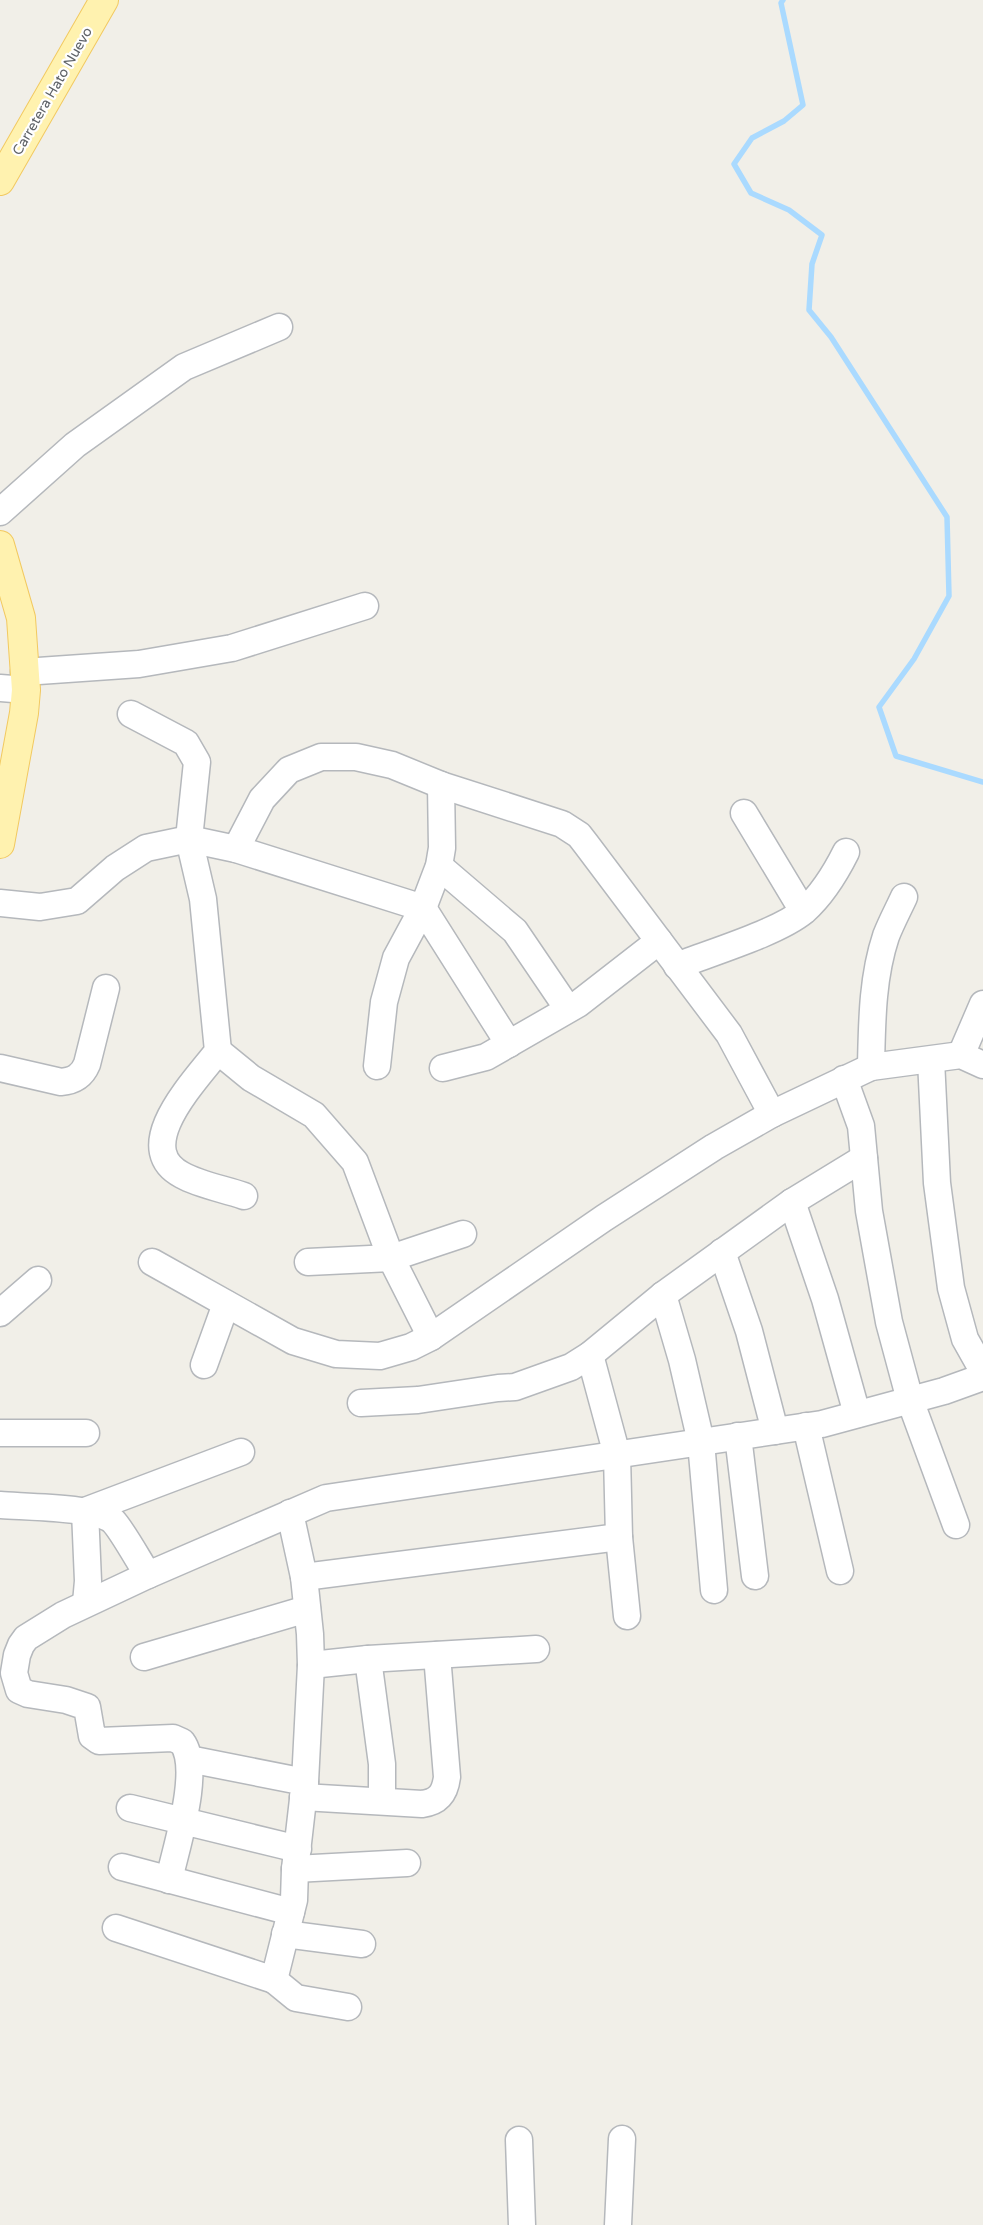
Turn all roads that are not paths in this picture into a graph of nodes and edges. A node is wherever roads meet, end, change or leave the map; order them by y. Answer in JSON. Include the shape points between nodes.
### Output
{"nodes":[{"id":1,"x":104,"y":0,"type":"edge"},
{"id":2,"x":0,"y":182,"type":"edge"},
{"id":3,"x":279,"y":326,"type":"dead end"},
{"id":4,"x":0,"y":512,"type":"edge"},
{"id":5,"x":0,"y":545,"type":"edge"},
{"id":6,"x":365,"y":606,"type":"dead end"},
{"id":7,"x":17,"y":683,"type":"edge"},
{"id":8,"x":131,"y":714,"type":"dead end"},
{"id":9,"x":441,"y":785,"type":"junction"},
{"id":10,"x":744,"y":813,"type":"dead end"},
{"id":11,"x":189,"y":839,"type":"junction"},
{"id":12,"x":0,"y":844,"type":"edge"},
{"id":13,"x":236,"y":849,"type":"junction"},
{"id":14,"x":846,"y":852,"type":"dead end"},
{"id":15,"x":439,"y":866,"type":"junction"},
{"id":16,"x":904,"y":897,"type":"dead end"},
{"id":17,"x":0,"y":903,"type":"edge"},
{"id":18,"x":423,"y":908,"type":"junction"},
{"id":19,"x":803,"y":912,"type":"junction"},
{"id":20,"x":659,"y":941,"type":"junction"},
{"id":21,"x":677,"y":966,"type":"junction"},
{"id":22,"x":106,"y":988,"type":"dead end"},
{"id":23,"x":983,"y":1004,"type":"edge"},
{"id":24,"x":568,"y":1009,"type":"junction"},
{"id":25,"x":509,"y":1044,"type":"junction"},
{"id":26,"x":218,"y":1051,"type":"junction"},
{"id":27,"x":931,"y":1060,"type":"junction"},
{"id":28,"x":972,"y":1060,"type":"edge"},
{"id":29,"x":377,"y":1066,"type":"dead end"},
{"id":30,"x":871,"y":1067,"type":"junction"},
{"id":31,"x":0,"y":1068,"type":"edge"},
{"id":32,"x":443,"y":1068,"type":"dead end"},
{"id":33,"x":844,"y":1079,"type":"junction"},
{"id":34,"x":772,"y":1114,"type":"junction"},
{"id":35,"x":864,"y":1158,"type":"junction"},
{"id":36,"x":244,"y":1196,"type":"dead end"},
{"id":37,"x":792,"y":1202,"type":"junction"},
{"id":38,"x":463,"y":1234,"type":"dead end"},
{"id":39,"x":722,"y":1252,"type":"junction"},
{"id":40,"x":391,"y":1258,"type":"junction"},
{"id":41,"x":152,"y":1262,"type":"dead end"},
{"id":42,"x":308,"y":1262,"type":"dead end"},
{"id":43,"x":38,"y":1280,"type":"dead end"},
{"id":44,"x":663,"y":1295,"type":"junction"},
{"id":45,"x":226,"y":1304,"type":"junction"},
{"id":46,"x":0,"y":1313,"type":"edge"},
{"id":47,"x":431,"y":1337,"type":"junction"},
{"id":48,"x":590,"y":1356,"type":"junction"},
{"id":49,"x":204,"y":1365,"type":"dead end"},
{"id":50,"x":983,"y":1371,"type":"edge"},
{"id":51,"x":983,"y":1378,"type":"edge"},
{"id":52,"x":910,"y":1400,"type":"junction"},
{"id":53,"x":361,"y":1403,"type":"dead end"},
{"id":54,"x":857,"y":1414,"type":"junction"},
{"id":55,"x":806,"y":1426,"type":"junction"},
{"id":56,"x":775,"y":1431,"type":"junction"},
{"id":57,"x":0,"y":1433,"type":"edge"},
{"id":58,"x":86,"y":1433,"type":"dead end"},
{"id":59,"x":738,"y":1436,"type":"junction"},
{"id":60,"x":700,"y":1442,"type":"junction"},
{"id":61,"x":241,"y":1452,"type":"dead end"},
{"id":62,"x":617,"y":1455,"type":"junction"},
{"id":63,"x":0,"y":1505,"type":"edge"},
{"id":64,"x":85,"y":1511,"type":"junction"},
{"id":65,"x":290,"y":1513,"type":"junction"},
{"id":66,"x":956,"y":1525,"type":"dead end"},
{"id":67,"x":619,"y":1537,"type":"junction"},
{"id":68,"x":840,"y":1571,"type":"dead end"},
{"id":69,"x":148,"y":1576,"type":"junction"},
{"id":70,"x":755,"y":1576,"type":"dead end"},
{"id":71,"x":304,"y":1577,"type":"junction"},
{"id":72,"x":714,"y":1590,"type":"dead end"},
{"id":73,"x":86,"y":1602,"type":"junction"},
{"id":74,"x":307,"y":1609,"type":"junction"},
{"id":75,"x":627,"y":1616,"type":"dead end"},
{"id":76,"x":536,"y":1648,"type":"dead end"},
{"id":77,"x":437,"y":1655,"type":"junction"},
{"id":78,"x":144,"y":1657,"type":"dead end"},
{"id":79,"x":368,"y":1659,"type":"junction"},
{"id":80,"x":311,"y":1665,"type":"junction"},
{"id":81,"x":189,"y":1759,"type":"junction"},
{"id":82,"x":304,"y":1789,"type":"junction"},
{"id":83,"x":382,"y":1801,"type":"junction"},
{"id":84,"x":130,"y":1808,"type":"dead end"},
{"id":85,"x":182,"y":1821,"type":"junction"},
{"id":86,"x":297,"y":1859,"type":"junction"},
{"id":87,"x":407,"y":1863,"type":"dead end"},
{"id":88,"x":122,"y":1867,"type":"dead end"},
{"id":89,"x":169,"y":1880,"type":"junction"},
{"id":90,"x":288,"y":1923,"type":"junction"},
{"id":91,"x":116,"y":1928,"type":"dead end"},
{"id":92,"x":362,"y":1944,"type":"dead end"},
{"id":93,"x":274,"y":1980,"type":"junction"},
{"id":94,"x":348,"y":2007,"type":"dead end"},
{"id":95,"x":622,"y":2139,"type":"dead end"},
{"id":96,"x":519,"y":2140,"type":"dead end"},
{"id":97,"x":522,"y":2225,"type":"edge"},
{"id":98,"x":618,"y":2225,"type":"edge"}],
"edges":[{"from":1,"to":2,"type":"main road","name":"Carretera Hato Nuevo"},
{"from":3,"to":4,"type":"street","via":[[184,367],[75,445]]},
{"from":5,"to":7,"type":"main road","via":[[21,618]]},
{"from":6,"to":7,"type":"street","via":[[232,648]]},
{"from":7,"to":12,"type":"main road","via":[[24,713]]},
{"from":8,"to":11,"type":"street","via":[[186,743],[197,762]]},
{"from":9,"to":13,"type":"street","via":[[392,765],[356,757],[321,757],[289,770],[262,799]]},
{"from":9,"to":15,"type":"street","via":[[442,848]]},
{"from":9,"to":20,"type":"street","via":[[562,824],[578,835]]},
{"from":10,"to":19,"type":"street"},
{"from":11,"to":13,"type":"street"},
{"from":11,"to":17,"type":"street","via":[[146,848],[115,868],[77,901],[40,907]]},
{"from":11,"to":26,"type":"street","via":[[203,898]]},
{"from":13,"to":18,"type":"street"},
{"from":14,"to":19,"type":"street","via":[[831,881]]},
{"from":15,"to":18,"type":"street"},
{"from":15,"to":24,"type":"street","via":[[515,931]]},
{"from":16,"to":30,"type":"street","via":[[886,937],[878,975],[872,1008]]},
{"from":18,"to":25,"type":"street"},
{"from":18,"to":29,"type":"street","via":[[396,958],[384,1002]]},
{"from":19,"to":21,"type":"street","via":[[774,928]]},
{"from":20,"to":21,"type":"street"},
{"from":20,"to":24,"type":"street"},
{"from":21,"to":34,"type":"street","via":[[729,1034]]},
{"from":22,"to":31,"type":"street","via":[[87,1064],[78,1077],[61,1082]]},
{"from":23,"to":28,"type":"street"},
{"from":24,"to":25,"type":"street"},
{"from":25,"to":32,"type":"street","via":[[486,1057]]},
{"from":26,"to":36,"type":"street","via":[[178,1103],[166,1124],[161,1144],[164,1158],[182,1175]]},
{"from":26,"to":40,"type":"street","via":[[251,1078],[314,1115],[355,1162]]},
{"from":27,"to":28,"type":"street"},
{"from":27,"to":30,"type":"street"},
{"from":27,"to":50,"type":"street","via":[[937,1183],[951,1288],[965,1339]]},
{"from":30,"to":33,"type":"street"},
{"from":33,"to":34,"type":"street"},
{"from":33,"to":35,"type":"street","via":[[862,1126]]},
{"from":34,"to":47,"type":"street","via":[[604,1218]]},
{"from":35,"to":37,"type":"street"},
{"from":35,"to":52,"type":"street","via":[[868,1210],[889,1322]]},
{"from":37,"to":39,"type":"street"},
{"from":37,"to":54,"type":"street","via":[[825,1299]]},
{"from":38,"to":40,"type":"street"},
{"from":39,"to":44,"type":"street"},
{"from":39,"to":56,"type":"street","via":[[749,1331]]},
{"from":40,"to":42,"type":"street"},
{"from":40,"to":47,"type":"street"},
{"from":41,"to":45,"type":"street"},
{"from":43,"to":46,"type":"street"},
{"from":44,"to":48,"type":"street"},
{"from":44,"to":60,"type":"street","via":[[682,1360]]},
{"from":45,"to":47,"type":"street","via":[[293,1341],[336,1354],[380,1356]]},
{"from":45,"to":49,"type":"street"},
{"from":48,"to":53,"type":"street","via":[[571,1367],[515,1387],[418,1400]]},
{"from":48,"to":62,"type":"street"},
{"from":51,"to":52,"type":"street"},
{"from":52,"to":54,"type":"street"},
{"from":52,"to":66,"type":"street"},
{"from":54,"to":55,"type":"street"},
{"from":55,"to":56,"type":"street"},
{"from":55,"to":68,"type":"street"},
{"from":56,"to":59,"type":"street"},
{"from":57,"to":58,"type":"street"},
{"from":59,"to":60,"type":"street"},
{"from":59,"to":70,"type":"street"},
{"from":60,"to":62,"type":"street"},
{"from":60,"to":72,"type":"street"},
{"from":61,"to":64,"type":"street"},
{"from":62,"to":65,"type":"street","via":[[326,1498]]},
{"from":62,"to":67,"type":"street"},
{"from":63,"to":64,"type":"street"},
{"from":64,"to":69,"type":"street","via":[[113,1521]]},
{"from":64,"to":73,"type":"street"},
{"from":65,"to":69,"type":"street"},
{"from":65,"to":71,"type":"street"},
{"from":67,"to":71,"type":"street"},
{"from":67,"to":75,"type":"street"},
{"from":69,"to":73,"type":"street"},
{"from":71,"to":74,"type":"street"},
{"from":73,"to":81,"type":"street","via":[[26,1638],[17,1655],[14,1673],[19,1690],[87,1707],[92,1736],[99,1742],[176,1739],[185,1746]]},
{"from":74,"to":78,"type":"street"},
{"from":74,"to":80,"type":"street"},
{"from":76,"to":77,"type":"street"},
{"from":77,"to":79,"type":"street"},
{"from":77,"to":83,"type":"street","via":[[446,1786],[431,1803]]},
{"from":79,"to":80,"type":"street"},
{"from":79,"to":83,"type":"street","via":[[382,1764]]},
{"from":80,"to":82,"type":"street"},
{"from":81,"to":82,"type":"street"},
{"from":81,"to":85,"type":"street","via":[[190,1778]]},
{"from":82,"to":83,"type":"street"},
{"from":82,"to":86,"type":"street"},
{"from":84,"to":85,"type":"street"},
{"from":85,"to":86,"type":"street"},
{"from":85,"to":89,"type":"street"},
{"from":86,"to":87,"type":"street"},
{"from":86,"to":90,"type":"street","via":[[294,1900]]},
{"from":88,"to":89,"type":"street"},
{"from":89,"to":90,"type":"street"},
{"from":90,"to":92,"type":"street"},
{"from":90,"to":93,"type":"street"},
{"from":91,"to":93,"type":"street"},
{"from":93,"to":94,"type":"street","via":[[296,1998]]},
{"from":95,"to":98,"type":"street"},
{"from":96,"to":97,"type":"street"}]}
